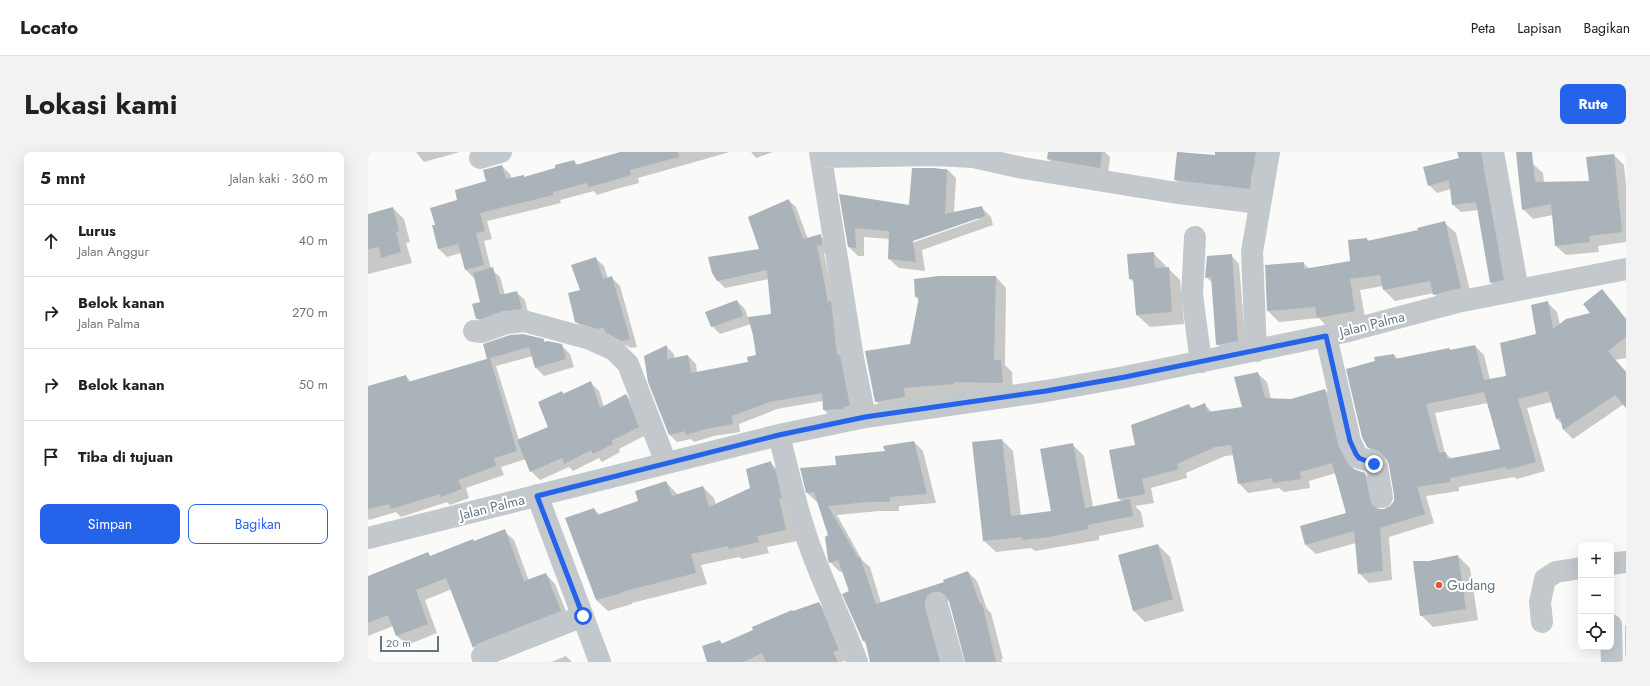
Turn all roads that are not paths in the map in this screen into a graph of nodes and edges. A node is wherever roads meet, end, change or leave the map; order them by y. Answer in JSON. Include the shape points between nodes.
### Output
{"nodes":[{"id":1,"x":501,"y":152,"type":"edge"},
{"id":2,"x":1269,"y":152,"type":"edge"},
{"id":3,"x":1493,"y":152,"type":"edge"},
{"id":4,"x":821,"y":154,"type":"edge"},
{"id":5,"x":480,"y":158,"type":"dead end"},
{"id":6,"x":1259,"y":203,"type":"junction"},
{"id":7,"x":1195,"y":237,"type":"dead end"},
{"id":8,"x":1626,"y":269,"type":"edge"},
{"id":9,"x":1518,"y":290,"type":"junction"},
{"id":10,"x":474,"y":331,"type":"dead end"},
{"id":11,"x":1326,"y":336,"type":"junction"},
{"id":12,"x":1256,"y":351,"type":"junction"},
{"id":13,"x":1201,"y":362,"type":"junction"},
{"id":14,"x":865,"y":417,"type":"junction"},
{"id":15,"x":779,"y":435,"type":"junction"},
{"id":16,"x":666,"y":463,"type":"junction"},
{"id":17,"x":537,"y":496,"type":"junction"},
{"id":18,"x":1382,"y":497,"type":"dead end"},
{"id":19,"x":368,"y":538,"type":"edge"},
{"id":20,"x":1626,"y":562,"type":"edge"},
{"id":21,"x":1614,"y":564,"type":"edge"},
{"id":22,"x":1578,"y":568,"type":"edge"},
{"id":23,"x":937,"y":604,"type":"dead end"},
{"id":24,"x":583,"y":616,"type":"junction"},
{"id":25,"x":1542,"y":622,"type":"dead end"},
{"id":26,"x":1612,"y":650,"type":"edge"},
{"id":27,"x":482,"y":656,"type":"dead end"},
{"id":28,"x":600,"y":662,"type":"edge"},
{"id":29,"x":857,"y":662,"type":"edge"},
{"id":30,"x":953,"y":662,"type":"edge"},
{"id":31,"x":1612,"y":662,"type":"edge"}],
"edges":[{"from":1,"to":5,"type":"street"},
{"from":2,"to":6,"type":"street"},
{"from":3,"to":9,"type":"street"},
{"from":4,"to":6,"type":"street","via":[[973,157],[1023,168],[1171,192]]},
{"from":4,"to":14,"type":"street","via":[[853,358]]},
{"from":6,"to":12,"type":"street","via":[[1252,252]]},
{"from":7,"to":13,"type":"street","via":[[1192,295]]},
{"from":8,"to":9,"type":"street","name":"Jalan Palma"},
{"from":9,"to":11,"type":"street","name":"Jalan Palma","via":[[1457,302]]},
{"from":10,"to":16,"type":"street","via":[[482,332],[507,323],[524,321],[590,339],[614,350],[628,364]]},
{"from":11,"to":12,"type":"street","name":"Jalan Palma"},
{"from":11,"to":18,"type":"street","via":[[1350,441],[1359,458],[1370,461],[1377,467]]},
{"from":12,"to":13,"type":"street","name":"Jalan Palma"},
{"from":13,"to":14,"type":"street","name":"Jalan Palma","via":[[1046,391]]},
{"from":14,"to":15,"type":"street","name":"Jalan Palma"},
{"from":15,"to":16,"type":"street","name":"Jalan Palma"},
{"from":15,"to":29,"type":"street","via":[[804,529]]},
{"from":16,"to":17,"type":"street","name":"Jalan Palma"},
{"from":17,"to":19,"type":"street","name":"Jalan Palma"},
{"from":17,"to":24,"type":"street"},
{"from":20,"to":21,"type":"street"},
{"from":22,"to":25,"type":"street","via":[[1556,572],[1545,579],[1540,602]]},
{"from":23,"to":30,"type":"street"},
{"from":24,"to":27,"type":"street"},
{"from":24,"to":28,"type":"street"},
{"from":26,"to":31,"type":"street"}]}
